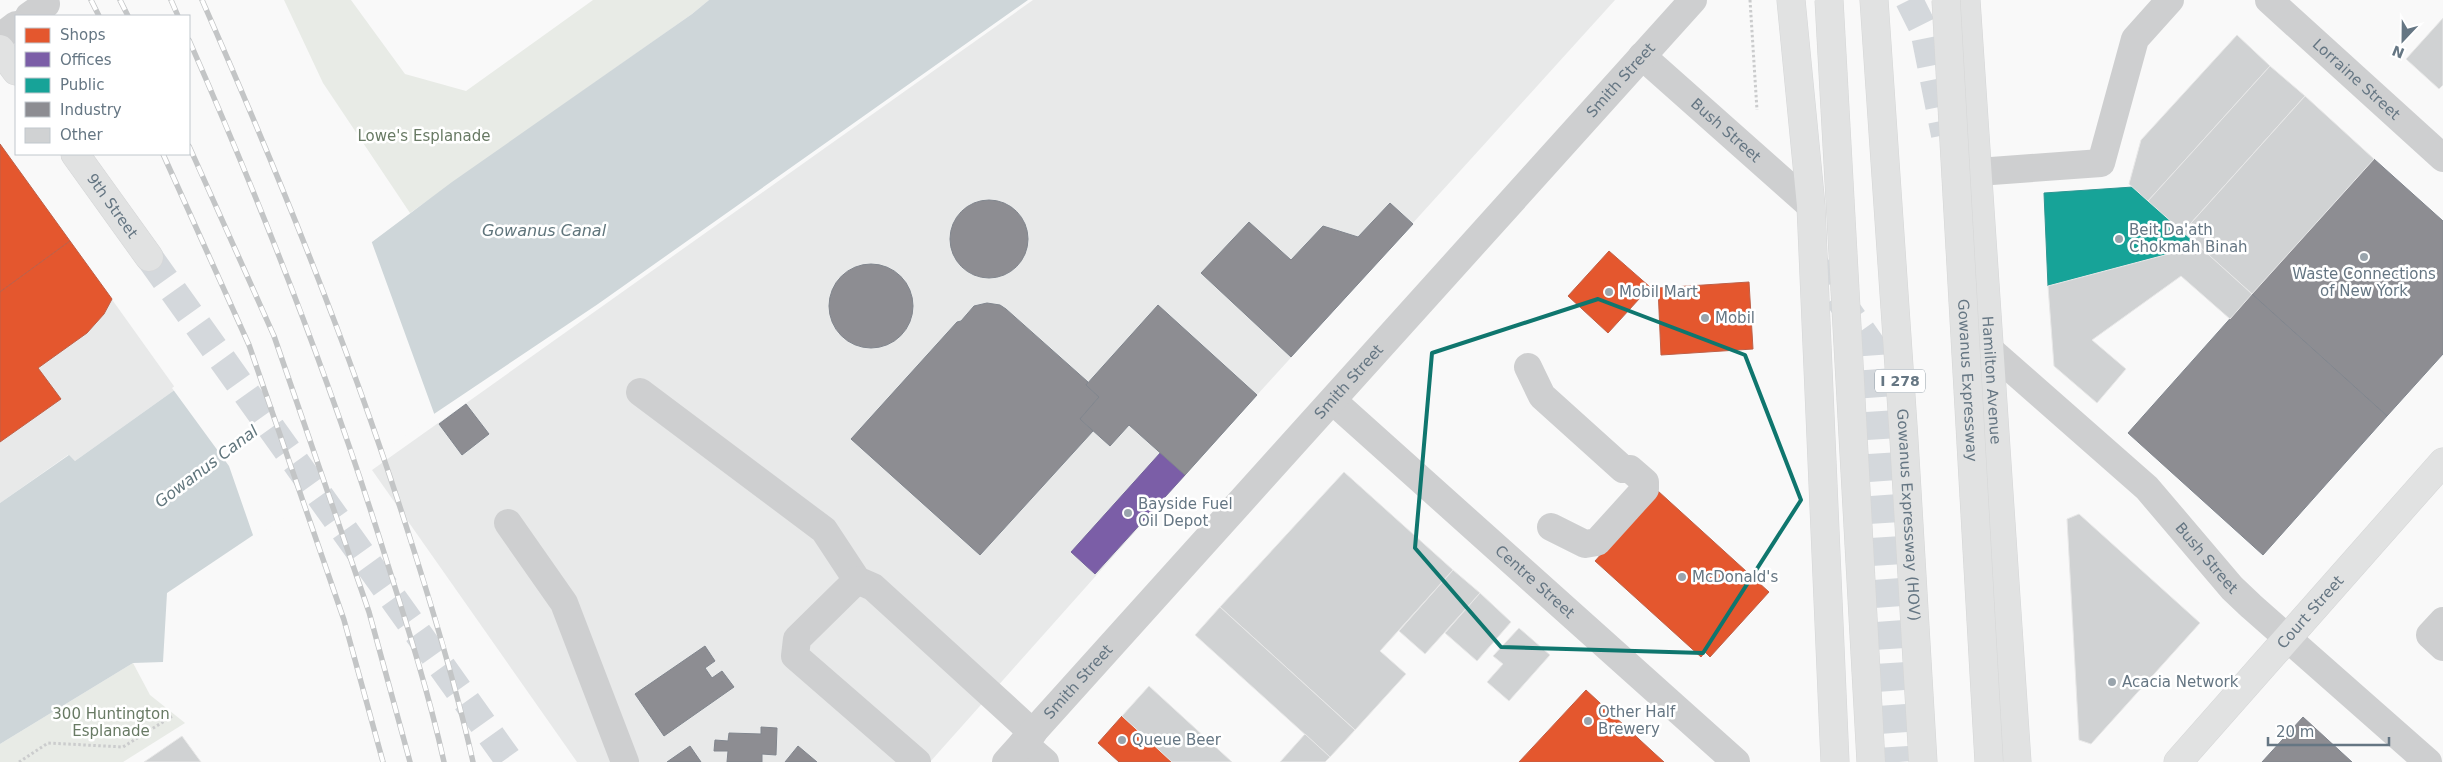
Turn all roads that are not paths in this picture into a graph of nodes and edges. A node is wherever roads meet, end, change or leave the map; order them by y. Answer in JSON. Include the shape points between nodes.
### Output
{"nodes":[{"id":1,"x":1693,"y":0,"type":"edge"},
{"id":2,"x":1791,"y":0,"type":"edge"},
{"id":3,"x":1829,"y":0,"type":"edge"},
{"id":4,"x":1874,"y":0,"type":"edge"},
{"id":5,"x":1946,"y":0,"type":"edge"},
{"id":6,"x":1966,"y":0,"type":"edge"},
{"id":7,"x":2170,"y":0,"type":"edge"},
{"id":8,"x":2268,"y":0,"type":"edge"},
{"id":9,"x":15,"y":26,"type":"edge"},
{"id":10,"x":0,"y":37,"type":"edge"},
{"id":11,"x":0,"y":48,"type":"edge"},
{"id":12,"x":1642,"y":56,"type":"junction"},
{"id":13,"x":15,"y":70,"type":"edge"},
{"id":14,"x":76,"y":155,"type":"edge"},
{"id":15,"x":2443,"y":158,"type":"edge"},
{"id":16,"x":1978,"y":172,"type":"junction"},
{"id":17,"x":1811,"y":206,"type":"junction"},
{"id":18,"x":149,"y":257,"type":"tunnel mouth"},
{"id":19,"x":1990,"y":350,"type":"junction"},
{"id":20,"x":1528,"y":367,"type":"dead end"},
{"id":21,"x":640,"y":392,"type":"dead end"},
{"id":22,"x":1333,"y":401,"type":"junction"},
{"id":23,"x":2443,"y":462,"type":"edge"},
{"id":24,"x":508,"y":523,"type":"dead end"},
{"id":25,"x":1551,"y":527,"type":"dead end"},
{"id":26,"x":857,"y":580,"type":"junction"},
{"id":27,"x":2443,"y":621,"type":"edge"},
{"id":28,"x":2289,"y":638,"type":"junction"},
{"id":29,"x":2443,"y":647,"type":"edge"},
{"id":30,"x":1021,"y":746,"type":"edge"},
{"id":31,"x":625,"y":762,"type":"edge"},
{"id":32,"x":917,"y":762,"type":"edge"},
{"id":33,"x":1045,"y":762,"type":"edge"},
{"id":34,"x":1736,"y":762,"type":"edge"},
{"id":35,"x":1835,"y":762,"type":"edge"},
{"id":36,"x":1872,"y":762,"type":"edge"},
{"id":37,"x":1923,"y":762,"type":"edge"},
{"id":38,"x":1989,"y":762,"type":"edge"},
{"id":39,"x":2017,"y":762,"type":"edge"},
{"id":40,"x":2178,"y":762,"type":"edge"},
{"id":41,"x":2428,"y":762,"type":"edge"}],
"edges":[{"from":1,"to":12,"type":"street","name":"Smith Street"},
{"from":2,"to":17,"type":"main road"},
{"from":3,"to":36,"type":"main road","bridge":true},
{"from":4,"to":37,"type":"main road","name":"Gowanus Expressway (HOV)","number":"I 278"},
{"from":5,"to":38,"type":"main road","name":"Gowanus Expressway","bridge":true},
{"from":6,"to":16,"type":"main road","name":"Hamilton Avenue"},
{"from":7,"to":16,"type":"street","via":[[2135,39],[2101,163]]},
{"from":8,"to":15,"type":"street","name":"Lorraine Street"},
{"from":9,"to":10,"type":"street"},
{"from":11,"to":13,"type":"main road"},
{"from":12,"to":17,"type":"street","name":"Bush Street"},
{"from":12,"to":22,"type":"street","name":"Smith Street"},
{"from":14,"to":18,"type":"main road","name":"9th Street"},
{"from":16,"to":19,"type":"main road","name":"Hamilton Avenue"},
{"from":17,"to":35,"type":"main road"},
{"from":19,"to":28,"type":"street","name":"Bush Street","via":[[2147,488],[2232,588]]},
{"from":19,"to":39,"type":"main road","name":"Hamilton Avenue"},
{"from":20,"to":25,"type":"street","via":[[1542,396],[1623,469],[1630,469],[1645,482],[1645,489],[1597,542],[1585,544]]},
{"from":21,"to":26,"type":"street","via":[[824,530]]},
{"from":22,"to":30,"type":"street","name":"Smith Street"},
{"from":22,"to":34,"type":"street","name":"Centre Street"},
{"from":23,"to":28,"type":"main road","name":"Court Street"},
{"from":24,"to":31,"type":"street","via":[[564,603]]},
{"from":26,"to":30,"type":"street","via":[[873,587]]},
{"from":26,"to":32,"type":"street","via":[[797,639],[795,656]]},
{"from":27,"to":29,"type":"street","via":[[2430,635]]},
{"from":28,"to":40,"type":"main road","name":"Court Street"},
{"from":28,"to":41,"type":"street","name":"Bush Street"},
{"from":30,"to":33,"type":"street"}]}
